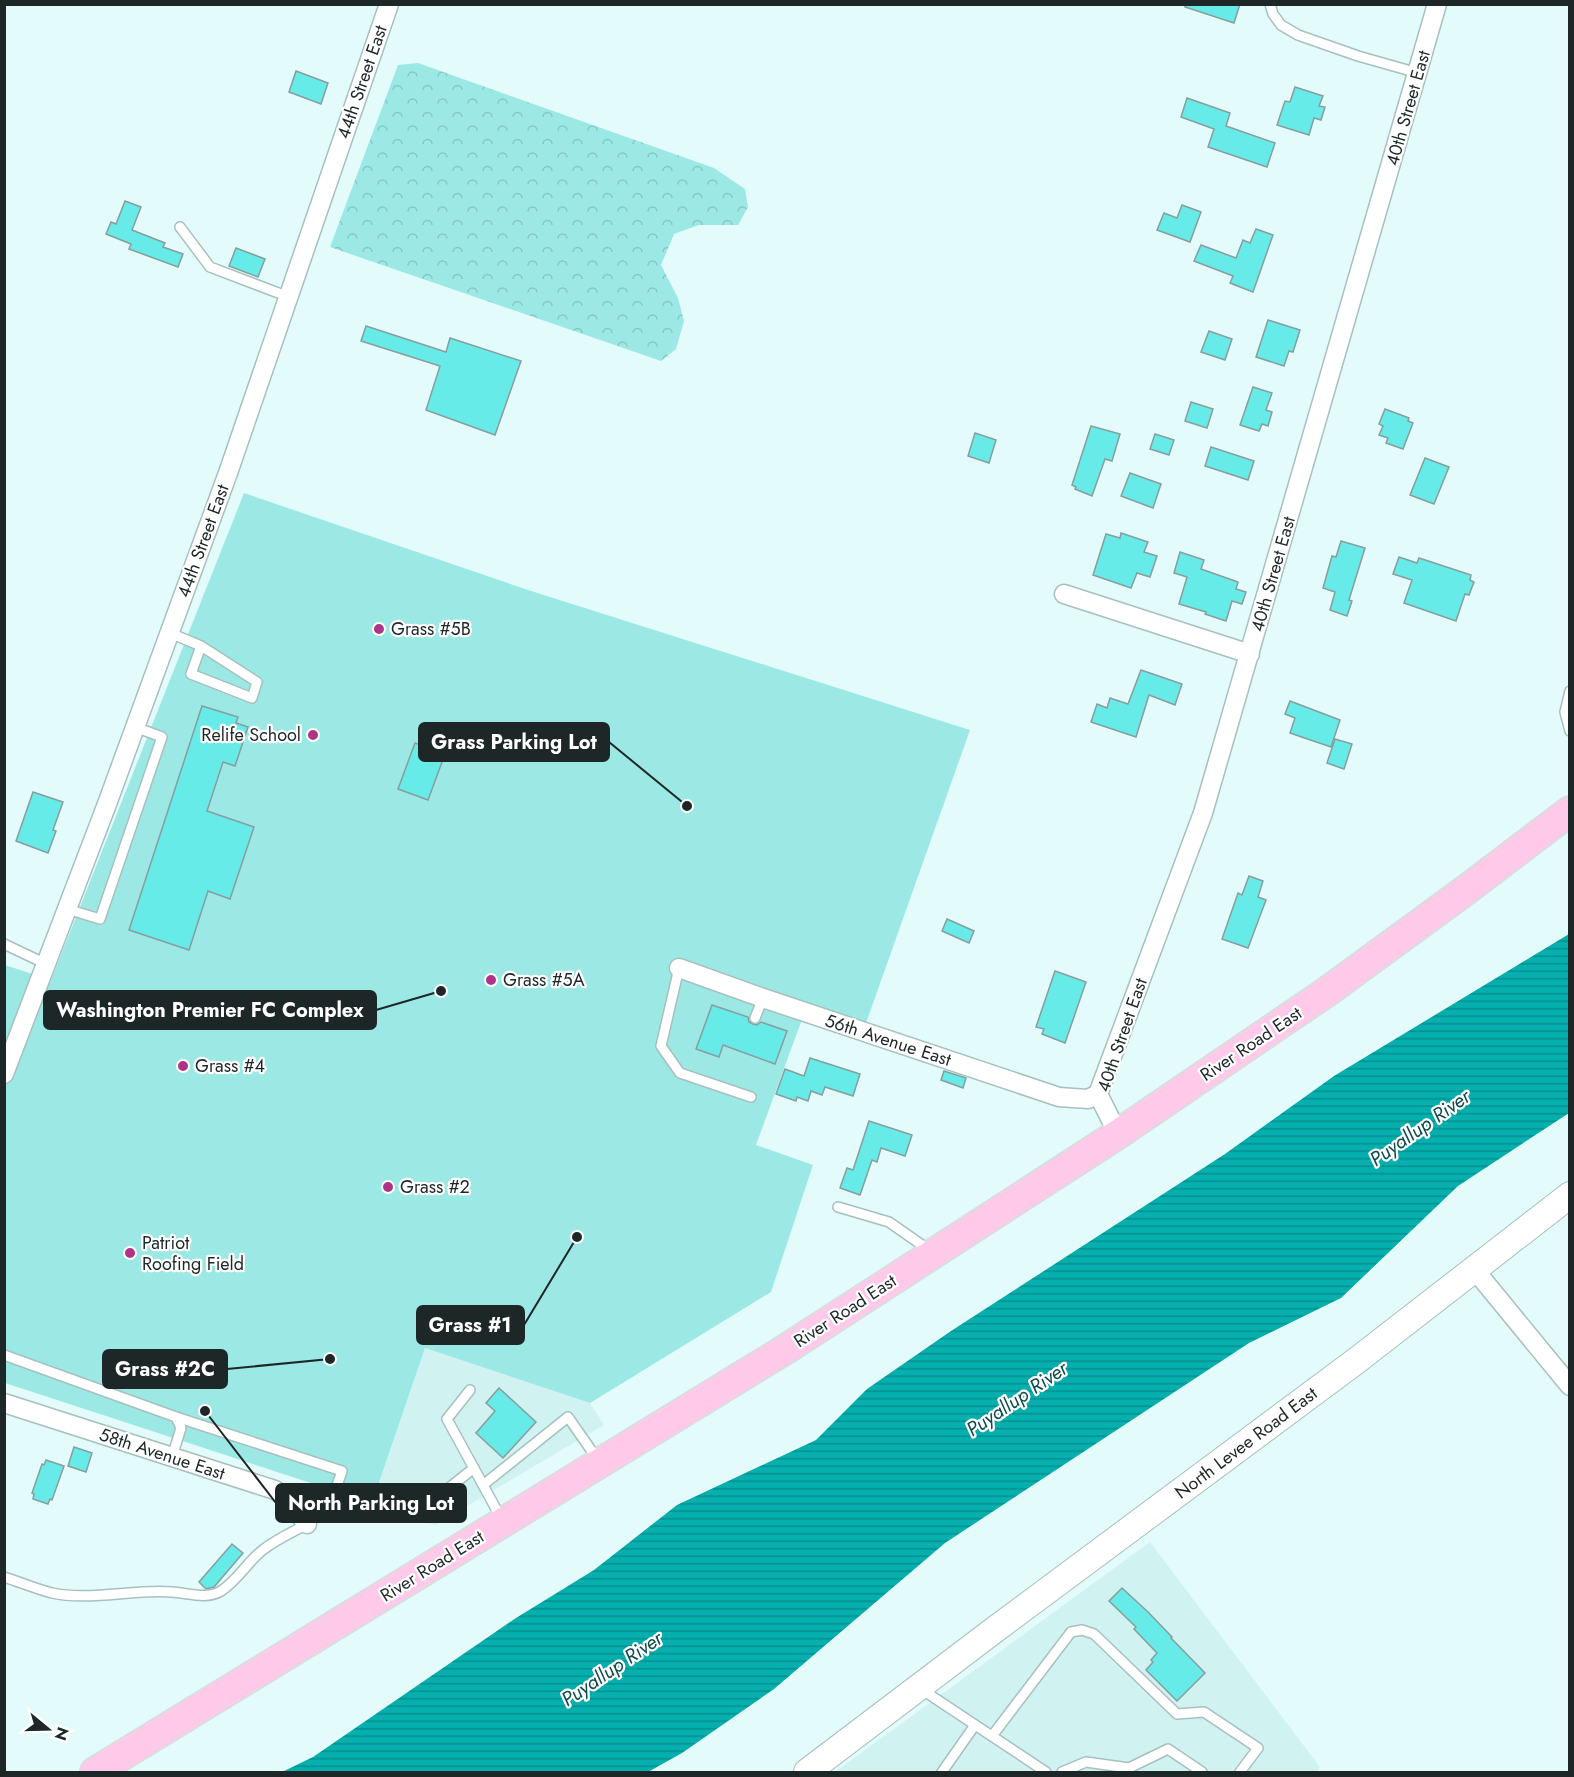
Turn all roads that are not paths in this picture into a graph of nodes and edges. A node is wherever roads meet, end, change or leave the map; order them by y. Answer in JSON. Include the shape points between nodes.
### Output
{"nodes":[{"id":1,"x":389,"y":4,"type":"edge"},
{"id":2,"x":1270,"y":4,"type":"edge"},
{"id":3,"x":1437,"y":4,"type":"edge"},
{"id":4,"x":1418,"y":74,"type":"junction"},
{"id":5,"x":180,"y":227,"type":"dead end"},
{"id":6,"x":289,"y":297,"type":"junction"},
{"id":7,"x":1064,"y":594,"type":"dead end"},
{"id":8,"x":170,"y":633,"type":"junction"},
{"id":9,"x":201,"y":646,"type":"junction"},
{"id":10,"x":1250,"y":654,"type":"junction"},
{"id":11,"x":1569,"y":692,"type":"edge"},
{"id":12,"x":135,"y":727,"type":"junction"},
{"id":13,"x":1569,"y":731,"type":"edge"},
{"id":14,"x":1569,"y":811,"type":"edge"},
{"id":15,"x":67,"y":909,"type":"junction"},
{"id":16,"x":4,"y":944,"type":"edge"},
{"id":17,"x":46,"y":964,"type":"junction"},
{"id":18,"x":679,"y":968,"type":"joint"},
{"id":19,"x":763,"y":998,"type":"junction"},
{"id":20,"x":755,"y":1018,"type":"dead end"},
{"id":21,"x":4,"y":1074,"type":"edge"},
{"id":22,"x":1098,"y":1094,"type":"junction"},
{"id":23,"x":751,"y":1097,"type":"dead end"},
{"id":24,"x":1118,"y":1134,"type":"junction"},
{"id":25,"x":1569,"y":1195,"type":"edge"},
{"id":26,"x":838,"y":1207,"type":"dead end"},
{"id":27,"x":933,"y":1253,"type":"junction"},
{"id":28,"x":1474,"y":1269,"type":"junction"},
{"id":29,"x":4,"y":1355,"type":"edge"},
{"id":30,"x":1569,"y":1386,"type":"edge"},
{"id":31,"x":470,"y":1390,"type":"dead end"},
{"id":32,"x":4,"y":1403,"type":"edge"},
{"id":33,"x":176,"y":1417,"type":"junction"},
{"id":34,"x":172,"y":1457,"type":"junction"},
{"id":35,"x":600,"y":1463,"type":"junction"},
{"id":36,"x":474,"y":1468,"type":"junction"},
{"id":37,"x":483,"y":1485,"type":"junction"},
{"id":38,"x":425,"y":1507,"type":"dead end"},
{"id":39,"x":302,"y":1517,"type":"junction"},
{"id":40,"x":504,"y":1522,"type":"junction"},
{"id":41,"x":4,"y":1577,"type":"edge"},
{"id":42,"x":919,"y":1687,"type":"junction"},
{"id":43,"x":975,"y":1725,"type":"junction"},
{"id":44,"x":992,"y":1736,"type":"junction"},
{"id":45,"x":810,"y":1772,"type":"edge"},
{"id":46,"x":95,"y":1773,"type":"edge"},
{"id":47,"x":942,"y":1773,"type":"edge"},
{"id":48,"x":1046,"y":1773,"type":"edge"},
{"id":49,"x":1062,"y":1773,"type":"edge"},
{"id":50,"x":1202,"y":1773,"type":"edge"},
{"id":51,"x":1240,"y":1773,"type":"edge"}],
"edges":[{"from":1,"to":6,"type":"street","name":"44th Street East"},
{"from":2,"to":4,"type":"lane","via":[[1281,26]]},
{"from":3,"to":4,"type":"street","name":"40th Street East"},
{"from":4,"to":10,"type":"street","name":"40th Street East"},
{"from":5,"to":6,"type":"lane","via":[[210,267]]},
{"from":6,"to":8,"type":"street","name":"44th Street East"},
{"from":7,"to":10,"type":"street"},
{"from":8,"to":9,"type":"lane"},
{"from":8,"to":12,"type":"street","name":"44th Street East"},
{"from":9,"to":9,"type":"lane","via":[[257,682],[252,698],[191,674]]},
{"from":10,"to":22,"type":"street","name":"40th Street East","via":[[1203,813]]},
{"from":11,"to":13,"type":"lane","via":[[1565,712]]},
{"from":12,"to":15,"type":"street","name":"44th Street East"},
{"from":12,"to":15,"type":"lane","via":[[162,737],[100,919]]},
{"from":14,"to":24,"type":"main road","name":"River Road East","via":[[1328,991]]},
{"from":15,"to":17,"type":"street","name":"44th Street East"},
{"from":16,"to":17,"type":"lane"},
{"from":17,"to":21,"type":"street","name":"44th Street East"},
{"from":18,"to":19,"type":"street","name":"56th Avenue East"},
{"from":18,"to":23,"type":"lane","via":[[661,1046],[680,1074]]},
{"from":19,"to":20,"type":"lane"},
{"from":19,"to":22,"type":"street","name":"56th Avenue East","via":[[1059,1097],[1088,1099]]},
{"from":22,"to":24,"type":"street","name":"40th Street East"},
{"from":24,"to":27,"type":"main road","name":"River Road East"},
{"from":25,"to":28,"type":"street","name":"North Levee Road East"},
{"from":26,"to":27,"type":"lane","via":[[889,1221]]},
{"from":27,"to":35,"type":"main road","name":"River Road East"},
{"from":28,"to":30,"type":"street"},
{"from":28,"to":42,"type":"street","name":"North Levee Road East"},
{"from":29,"to":33,"type":"lane"},
{"from":31,"to":36,"type":"lane","via":[[447,1419]]},
{"from":32,"to":34,"type":"street","name":"58th Avenue East"},
{"from":33,"to":34,"type":"lane","via":[[182,1428]]},
{"from":33,"to":39,"type":"lane","via":[[342,1471],[333,1497]]},
{"from":34,"to":39,"type":"street","name":"58th Avenue East","via":[[275,1490]]},
{"from":35,"to":37,"type":"lane","via":[[567,1417]]},
{"from":35,"to":40,"type":"main road","name":"River Road East"},
{"from":36,"to":37,"type":"lane"},
{"from":36,"to":38,"type":"lane"},
{"from":37,"to":40,"type":"lane"},
{"from":39,"to":41,"type":"lane","via":[[212,1595],[54,1593]]},
{"from":40,"to":46,"type":"main road","name":"River Road East"},
{"from":42,"to":43,"type":"lane"},
{"from":42,"to":45,"type":"street","name":"North Levee Road East"},
{"from":43,"to":44,"type":"lane"},
{"from":43,"to":47,"type":"lane"},
{"from":44,"to":48,"type":"lane"},
{"from":44,"to":51,"type":"lane","via":[[1071,1632],[1082,1629],[1094,1634],[1177,1714],[1204,1712],[1258,1748]]},
{"from":49,"to":50,"type":"lane","via":[[1086,1762],[1129,1768],[1168,1749]]}]}
